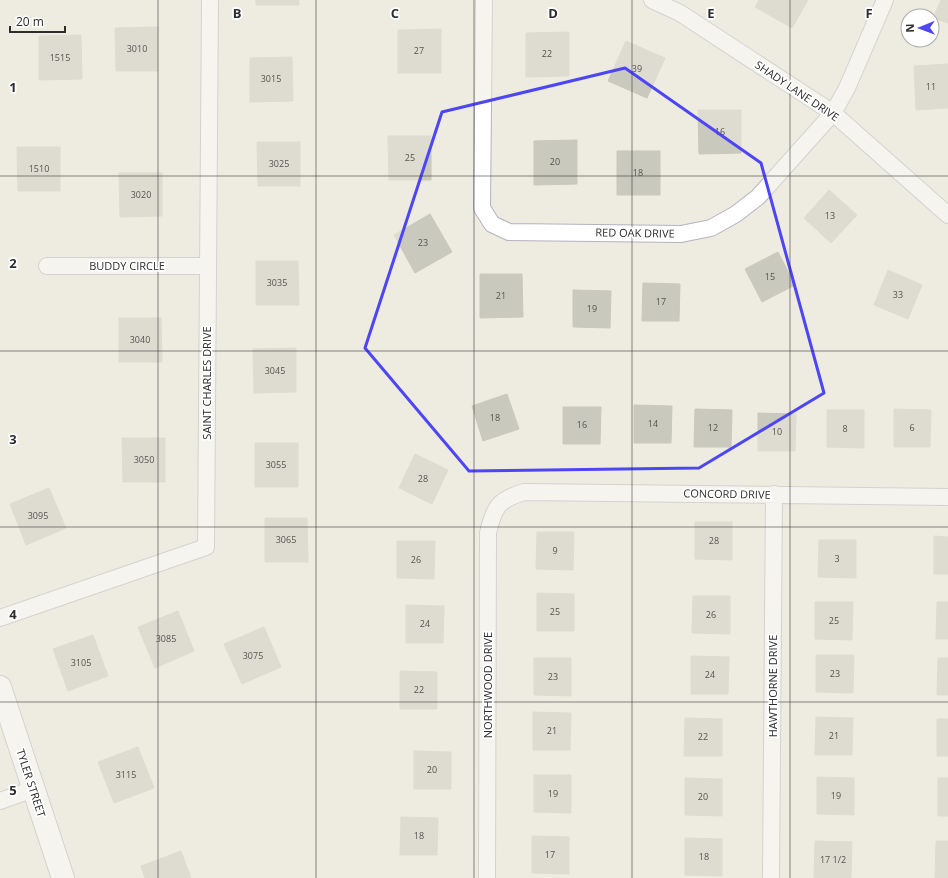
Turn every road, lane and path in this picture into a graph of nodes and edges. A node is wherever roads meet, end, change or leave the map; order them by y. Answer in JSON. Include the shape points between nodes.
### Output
{"nodes":[{"id":1,"x":210,"y":0,"type":"edge"},
{"id":2,"x":484,"y":0,"type":"edge"},
{"id":3,"x":652,"y":0,"type":"edge"},
{"id":4,"x":885,"y":0,"type":"edge"},
{"id":5,"x":833,"y":114,"type":"junction"},
{"id":6,"x":948,"y":215,"type":"edge"},
{"id":7,"x":46,"y":266,"type":"dead end"},
{"id":8,"x":208,"y":266,"type":"junction"},
{"id":9,"x":774,"y":494,"type":"junction"},
{"id":10,"x":948,"y":497,"type":"edge"},
{"id":11,"x":507,"y":498,"type":"joint"},
{"id":12,"x":0,"y":618,"type":"edge"},
{"id":13,"x":0,"y":687,"type":"edge"},
{"id":14,"x":34,"y":789,"type":"junction"},
{"id":15,"x":0,"y":801,"type":"edge"},
{"id":16,"x":63,"y":878,"type":"edge"},
{"id":17,"x":487,"y":878,"type":"edge"},
{"id":18,"x":771,"y":878,"type":"edge"}],
"edges":[{"from":1,"to":8,"type":"street","name":"SAINT CHARLES DRIVE"},
{"from":2,"to":5,"type":"street","name":"RED OAK DRIVE","via":[[482,208],[492,224],[509,232],[682,234],[711,228],[736,214],[758,197]]},
{"from":3,"to":5,"type":"street","name":"SHADY LANE DRIVE","via":[[680,13]]},
{"from":4,"to":5,"type":"street","name":"RED OAK DRIVE"},
{"from":5,"to":6,"type":"street","name":"SHADY LANE DRIVE"},
{"from":7,"to":8,"type":"street","name":"BUDDY CIRCLE"},
{"from":8,"to":12,"type":"street","name":"SAINT CHARLES DRIVE","via":[[206,548]]},
{"from":9,"to":10,"type":"street","name":"CONCORD DRIVE"},
{"from":9,"to":11,"type":"street","name":"CONCORD DRIVE","via":[[524,492]]},
{"from":9,"to":18,"type":"street","name":"HAWTHORNE DRIVE"},
{"from":11,"to":17,"type":"street","name":"NORTHWOOD DRIVE","via":[[493,512],[488,533]]},
{"from":13,"to":14,"type":"street","name":"TYLER STREET"},
{"from":14,"to":15,"type":"street"},
{"from":14,"to":16,"type":"street","name":"TYLER STREET"}]}
